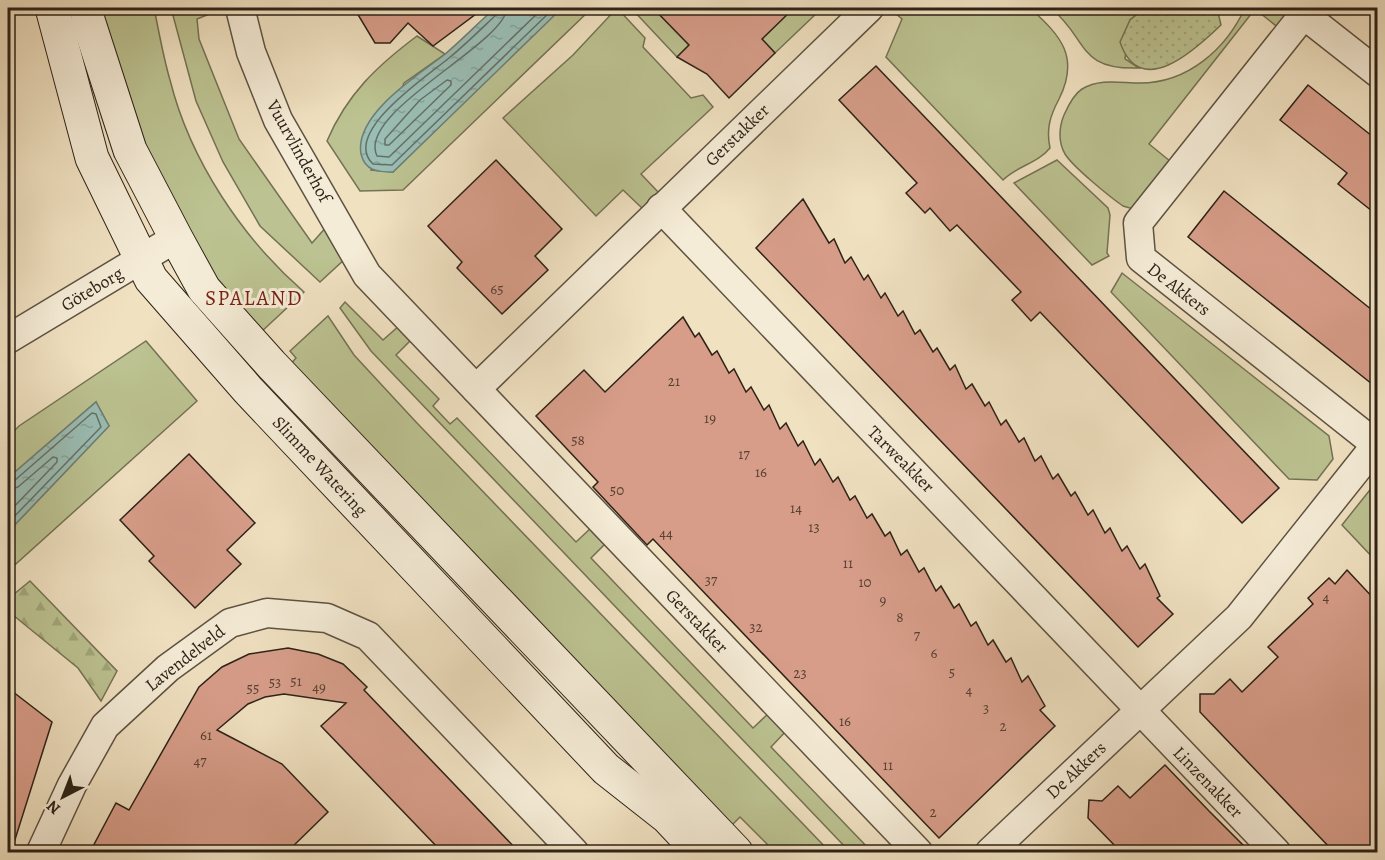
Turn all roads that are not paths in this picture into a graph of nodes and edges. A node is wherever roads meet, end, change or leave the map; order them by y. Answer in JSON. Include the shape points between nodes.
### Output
{"nodes":[{"id":1,"x":52,"y":8,"type":"edge"},
{"id":2,"x":87,"y":8,"type":"edge"},
{"id":3,"x":240,"y":8,"type":"edge"},
{"id":4,"x":869,"y":8,"type":"edge"},
{"id":5,"x":1306,"y":11,"type":"edge"},
{"id":6,"x":1377,"y":73,"type":"edge"},
{"id":7,"x":661,"y":208,"type":"junction"},
{"id":8,"x":176,"y":238,"type":"junction"},
{"id":9,"x":356,"y":256,"type":"joint"},
{"id":10,"x":142,"y":260,"type":"junction"},
{"id":11,"x":8,"y":339,"type":"edge"},
{"id":12,"x":476,"y":389,"type":"junction"},
{"id":13,"x":1377,"y":445,"type":"edge"},
{"id":14,"x":1140,"y":711,"type":"junction"},
{"id":15,"x":41,"y":852,"type":"edge"},
{"id":16,"x":574,"y":852,"type":"edge"},
{"id":17,"x":700,"y":852,"type":"edge"},
{"id":18,"x":736,"y":852,"type":"edge"},
{"id":19,"x":918,"y":852,"type":"edge"},
{"id":20,"x":990,"y":852,"type":"edge"},
{"id":21,"x":1276,"y":852,"type":"edge"}],
"edges":[{"from":1,"to":10,"type":"street","name":"Slimme Watering","via":[[92,158]]},
{"from":2,"to":8,"type":"street","name":"Slimme Watering","via":[[130,150]]},
{"from":3,"to":9,"type":"street","name":"Vuurvlinderhof","via":[[278,120]]},
{"from":4,"to":7,"type":"street","name":"Gerstakker"},
{"from":5,"to":6,"type":"street"},
{"from":5,"to":13,"type":"street","name":"De Akkers","via":[[1138,223],[1141,258]]},
{"from":7,"to":12,"type":"street","name":"Gerstakker"},
{"from":7,"to":14,"type":"street","name":"Tarweakker"},
{"from":8,"to":10,"type":"street","name":"Göteborg"},
{"from":8,"to":18,"type":"street","name":"Slimme Watering","via":[[204,289],[259,350]]},
{"from":9,"to":12,"type":"street","name":"Gerstakker","via":[[367,274]]},
{"from":10,"to":11,"type":"street","name":"Göteborg"},
{"from":10,"to":17,"type":"street","name":"Slimme Watering","via":[[151,279],[248,390],[606,769],[667,817]]},
{"from":12,"to":19,"type":"street","name":"Gerstakker"},
{"from":13,"to":14,"type":"street","name":"De Akkers","via":[[1239,617]]},
{"from":14,"to":20,"type":"street","name":"De Akkers"},
{"from":14,"to":21,"type":"street","name":"Linzenakker"},
{"from":15,"to":16,"type":"street","name":"Lavendelveld","via":[[105,726],[168,668],[230,623],[267,613],[327,618],[368,636]]}]}
